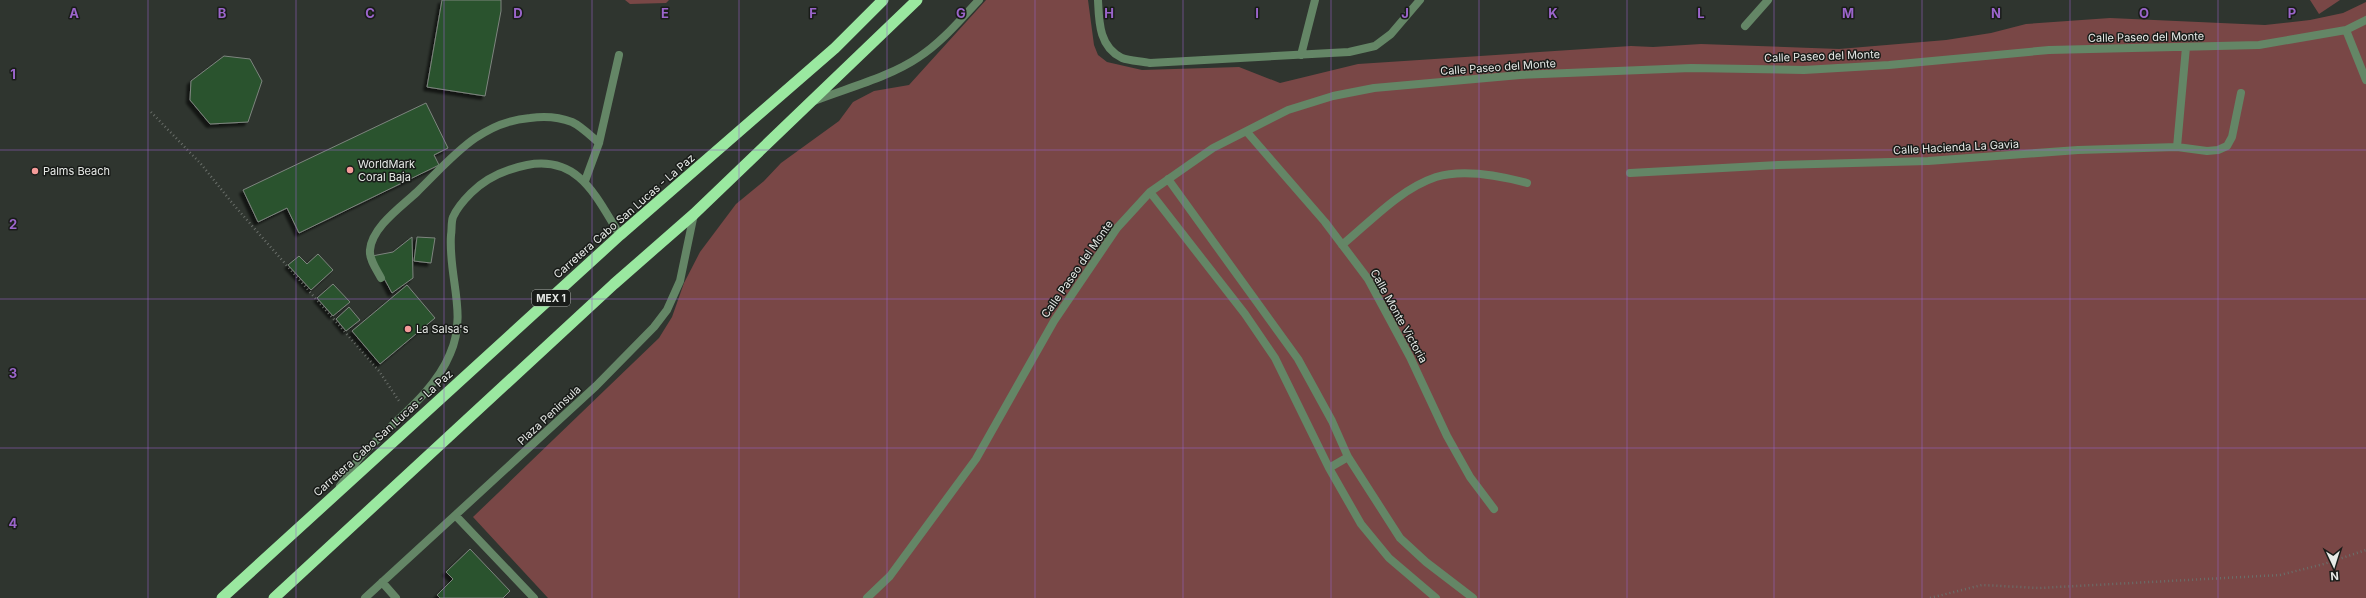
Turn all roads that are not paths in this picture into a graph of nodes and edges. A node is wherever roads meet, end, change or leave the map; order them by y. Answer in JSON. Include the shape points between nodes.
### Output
{"nodes":[{"id":1,"x":883,"y":0,"type":"edge"},
{"id":2,"x":917,"y":0,"type":"edge"},
{"id":3,"x":979,"y":0,"type":"edge"},
{"id":4,"x":1098,"y":0,"type":"edge"},
{"id":5,"x":1315,"y":0,"type":"edge"},
{"id":6,"x":1420,"y":0,"type":"edge"},
{"id":7,"x":1768,"y":0,"type":"edge"},
{"id":8,"x":2366,"y":20,"type":"edge"},
{"id":9,"x":1745,"y":26,"type":"dead end"},
{"id":10,"x":2346,"y":30,"type":"junction"},
{"id":11,"x":2186,"y":47,"type":"junction"},
{"id":12,"x":619,"y":55,"type":"dead end"},
{"id":13,"x":1301,"y":55,"type":"junction"},
{"id":14,"x":2366,"y":80,"type":"edge"},
{"id":15,"x":2241,"y":93,"type":"dead end"},
{"id":16,"x":810,"y":103,"type":"junction"},
{"id":17,"x":1247,"y":132,"type":"junction"},
{"id":18,"x":599,"y":143,"type":"junction"},
{"id":19,"x":2177,"y":147,"type":"junction"},
{"id":20,"x":1630,"y":173,"type":"dead end"},
{"id":21,"x":1168,"y":179,"type":"junction"},
{"id":22,"x":585,"y":181,"type":"junction"},
{"id":23,"x":1527,"y":183,"type":"dead end"},
{"id":24,"x":1150,"y":192,"type":"junction"},
{"id":25,"x":694,"y":214,"type":"junction"},
{"id":26,"x":620,"y":235,"type":"junction"},
{"id":27,"x":1342,"y":245,"type":"junction"},
{"id":28,"x":381,"y":278,"type":"dead end"},
{"id":29,"x":1348,"y":457,"type":"junction"},
{"id":30,"x":1329,"y":468,"type":"junction"},
{"id":31,"x":334,"y":494,"type":"junction"},
{"id":32,"x":1494,"y":508,"type":"dead end"},
{"id":33,"x":456,"y":516,"type":"junction"},
{"id":34,"x":382,"y":582,"type":"junction"},
{"id":35,"x":222,"y":598,"type":"edge"},
{"id":36,"x":274,"y":598,"type":"edge"},
{"id":37,"x":365,"y":598,"type":"edge"},
{"id":38,"x":396,"y":598,"type":"edge"},
{"id":39,"x":534,"y":598,"type":"edge"},
{"id":40,"x":867,"y":598,"type":"edge"},
{"id":41,"x":1436,"y":598,"type":"edge"},
{"id":42,"x":1473,"y":598,"type":"edge"}],
"edges":[{"from":1,"to":26,"type":"highway","name":"Carretera Cabo San Lucas - La Paz","number":"MEX 1","via":[[835,48]]},
{"from":2,"to":16,"type":"highway","number":"MEX 1"},
{"from":3,"to":16,"type":"street","via":[[939,42],[918,57],[900,67]]},
{"from":4,"to":13,"type":"street","via":[[1099,28],[1107,47],[1122,58],[1150,63]]},
{"from":5,"to":13,"type":"street"},
{"from":6,"to":13,"type":"street","via":[[1391,34],[1375,46],[1348,52]]},
{"from":7,"to":9,"type":"street"},
{"from":8,"to":10,"type":"street","name":"Calle Paseo del Monte"},
{"from":10,"to":11,"type":"street","name":"Calle Paseo del Monte","via":[[2259,45]]},
{"from":10,"to":14,"type":"street"},
{"from":11,"to":17,"type":"street","name":"Calle Paseo del Monte","via":[[2049,50],[1804,70],[1691,68],[1520,75],[1405,84],[1333,96],[1288,110]]},
{"from":11,"to":19,"type":"street"},
{"from":12,"to":18,"type":"street"},
{"from":15,"to":19,"type":"street","name":"Calle Hacienda La Gavia","via":[[2232,137],[2227,146],[2207,151]]},
{"from":16,"to":25,"type":"highway","number":"MEX 1"},
{"from":17,"to":21,"type":"street","name":"Calle Paseo del Monte","via":[[1213,148]]},
{"from":17,"to":27,"type":"street","name":"Calle Monte Victoria"},
{"from":18,"to":22,"type":"street"},
{"from":18,"to":28,"type":"street","via":[[573,123],[545,116],[517,119],[491,127],[471,139],[393,213],[376,234],[370,251],[373,264]]},
{"from":19,"to":20,"type":"street","name":"Calle Hacienda La Gavia","via":[[2078,150],[1928,161],[1778,165]]},
{"from":21,"to":24,"type":"street","name":"Calle Paseo del Monte"},
{"from":21,"to":29,"type":"street","via":[[1298,359],[1332,421]]},
{"from":22,"to":26,"type":"street"},
{"from":22,"to":31,"type":"street","via":[[567,168],[535,163],[494,176],[476,188],[462,202],[453,218],[450,245],[459,311],[458,335],[450,356],[438,377],[362,455]]},
{"from":23,"to":27,"type":"street","via":[[1500,176],[1465,174],[1437,177],[1400,197]]},
{"from":24,"to":30,"type":"street","via":[[1275,358]]},
{"from":24,"to":40,"type":"street","name":"Calle Paseo del Monte","via":[[1117,228],[1054,321],[976,459],[895,571]]},
{"from":25,"to":33,"type":"street","name":"Plaza Peninsula","via":[[680,281],[667,310],[654,327],[596,386]]},
{"from":25,"to":36,"type":"highway","number":"MEX 1","via":[[614,284]]},
{"from":26,"to":31,"type":"highway","name":"Carretera Cabo San Lucas - La Paz","number":"MEX 1"},
{"from":27,"to":32,"type":"street","name":"Calle Monte Victoria","via":[[1368,279],[1410,357],[1447,436],[1470,477]]},
{"from":29,"to":30,"type":"street"},
{"from":29,"to":42,"type":"street","via":[[1400,538],[1426,562]]},
{"from":30,"to":41,"type":"street","via":[[1370,535],[1389,558]]},
{"from":31,"to":35,"type":"highway","name":"Carretera Cabo San Lucas - La Paz","number":"MEX 1"},
{"from":33,"to":34,"type":"street","name":"Plaza Peninsula"},
{"from":33,"to":39,"type":"street"},
{"from":34,"to":37,"type":"street","name":"Plaza Peninsula"},
{"from":34,"to":38,"type":"street"}]}
